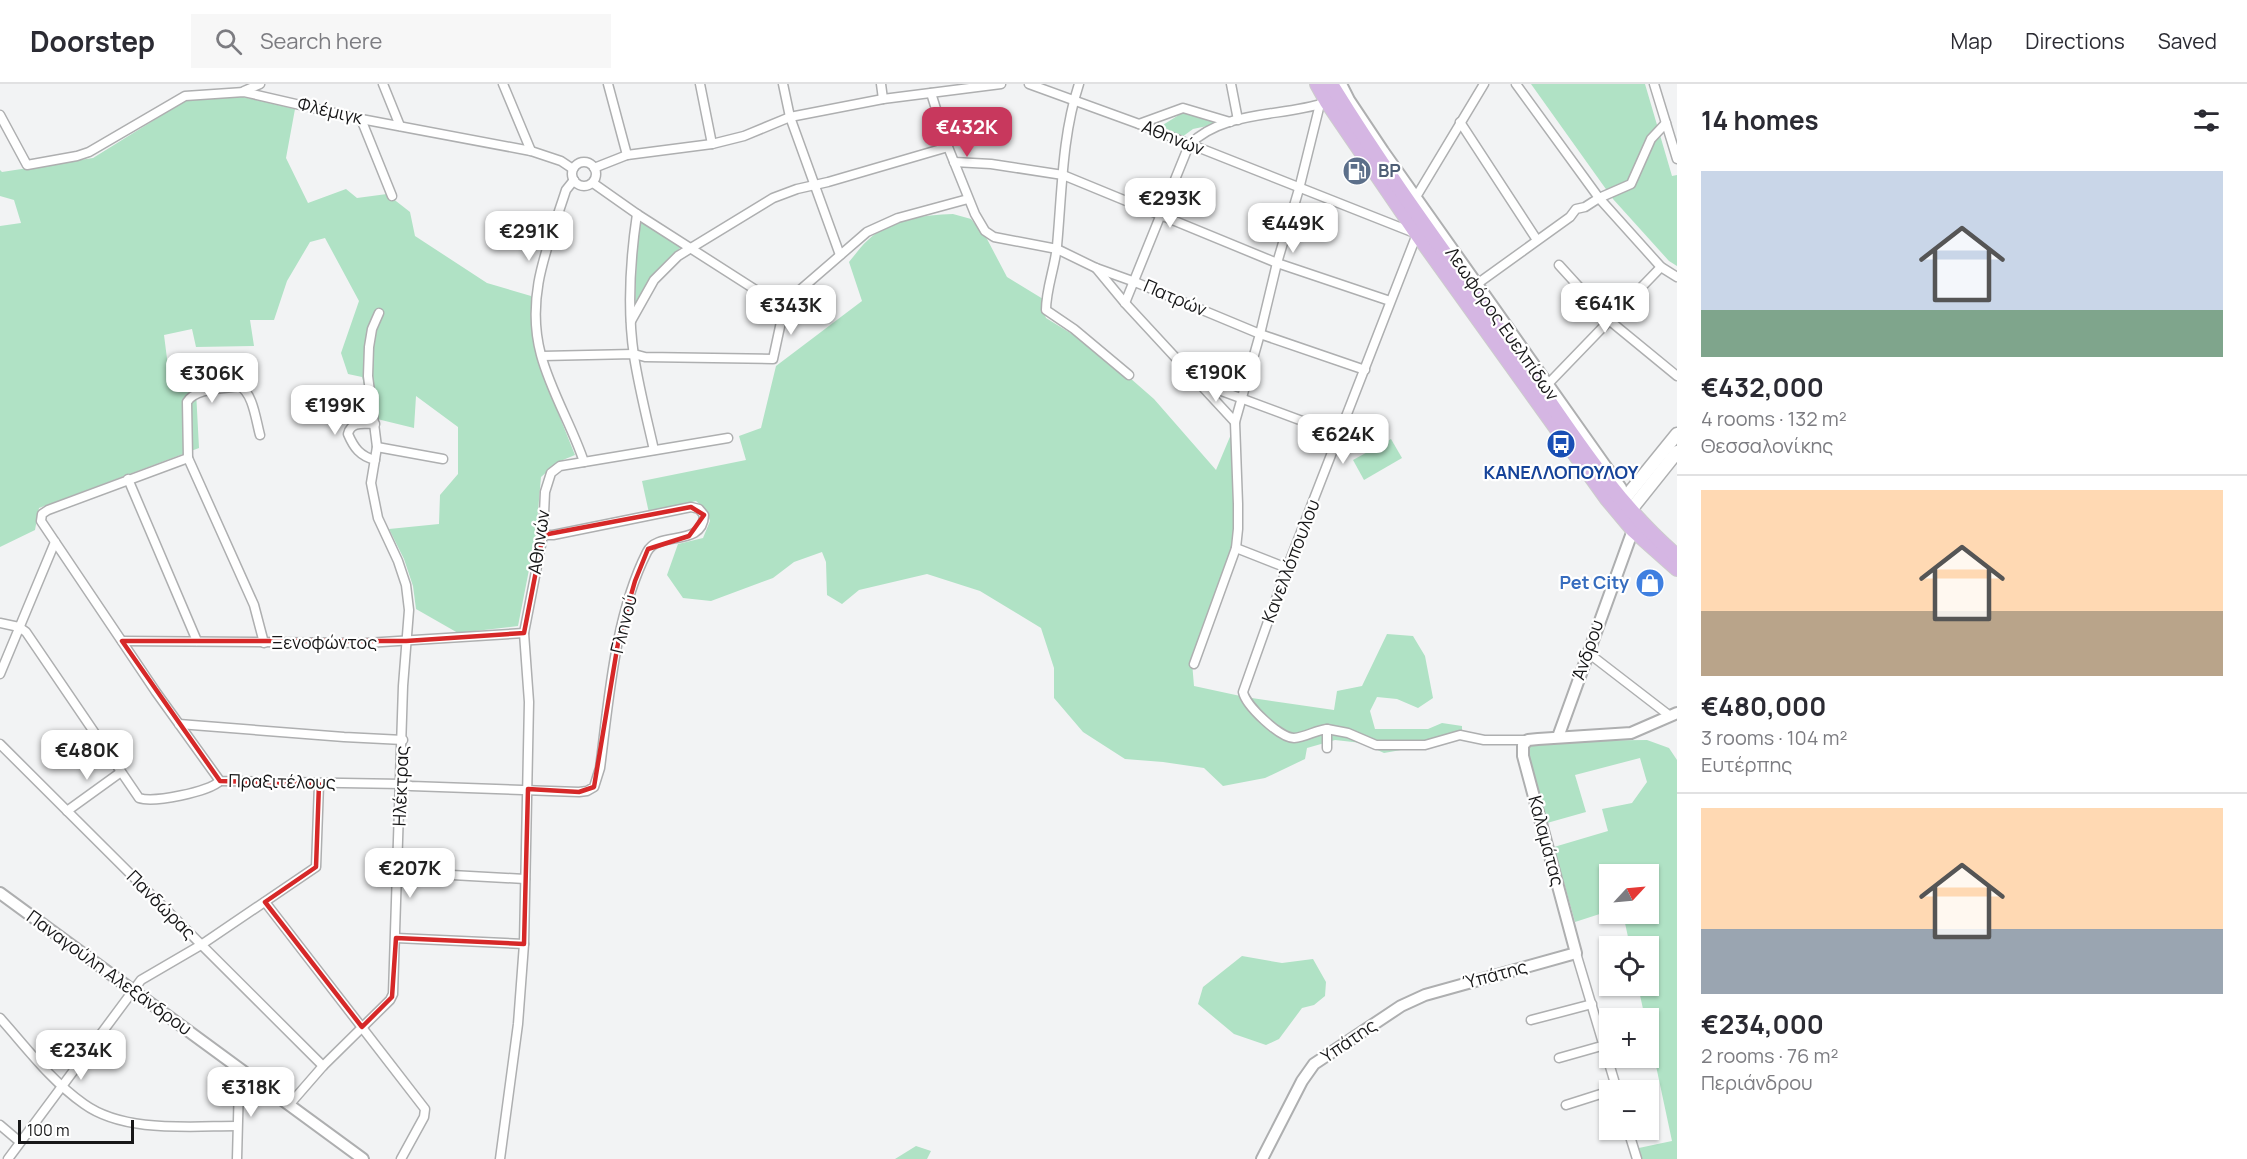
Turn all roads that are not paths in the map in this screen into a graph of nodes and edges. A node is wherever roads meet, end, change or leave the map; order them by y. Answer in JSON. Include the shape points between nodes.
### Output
{"nodes":[{"id":1,"x":260,"y":84,"type":"edge"},
{"id":2,"x":383,"y":84,"type":"edge"},
{"id":3,"x":503,"y":84,"type":"edge"},
{"id":4,"x":608,"y":84,"type":"edge"},
{"id":5,"x":700,"y":84,"type":"edge"},
{"id":6,"x":783,"y":84,"type":"edge"},
{"id":7,"x":881,"y":84,"type":"edge"},
{"id":8,"x":1001,"y":84,"type":"edge"},
{"id":9,"x":1029,"y":84,"type":"edge"},
{"id":10,"x":1079,"y":84,"type":"edge"},
{"id":11,"x":1231,"y":84,"type":"edge"},
{"id":12,"x":1317,"y":84,"type":"edge"},
{"id":13,"x":1331,"y":84,"type":"edge"},
{"id":14,"x":1341,"y":84,"type":"edge"},
{"id":15,"x":1484,"y":84,"type":"edge"},
{"id":16,"x":1516,"y":84,"type":"edge"},
{"id":17,"x":1654,"y":84,"type":"edge"},
{"id":18,"x":993,"y":85,"type":"edge"},
{"id":19,"x":964,"y":86,"type":"edge"},
{"id":20,"x":242,"y":88,"type":"edge"},
{"id":21,"x":931,"y":93,"type":"junction"},
{"id":22,"x":883,"y":99,"type":"junction"},
{"id":23,"x":1074,"y":100,"type":"junction"},
{"id":24,"x":1323,"y":103,"type":"junction"},
{"id":25,"x":0,"y":115,"type":"edge"},
{"id":26,"x":790,"y":117,"type":"junction"},
{"id":27,"x":361,"y":119,"type":"junction"},
{"id":28,"x":1234,"y":121,"type":"junction"},
{"id":29,"x":1460,"y":122,"type":"junction"},
{"id":30,"x":1666,"y":123,"type":"junction"},
{"id":31,"x":1138,"y":124,"type":"junction"},
{"id":32,"x":400,"y":126,"type":"junction"},
{"id":33,"x":712,"y":144,"type":"junction"},
{"id":34,"x":1190,"y":145,"type":"junction"},
{"id":35,"x":948,"y":147,"type":"junction"},
{"id":36,"x":531,"y":151,"type":"junction"},
{"id":37,"x":627,"y":155,"type":"junction"},
{"id":38,"x":1677,"y":159,"type":"edge"},
{"id":39,"x":954,"y":162,"type":"junction"},
{"id":40,"x":594,"y":168,"type":"junction"},
{"id":41,"x":573,"y":169,"type":"junction"},
{"id":42,"x":1063,"y":175,"type":"junction"},
{"id":43,"x":574,"y":180,"type":"junction"},
{"id":44,"x":593,"y":183,"type":"junction"},
{"id":45,"x":816,"y":184,"type":"junction"},
{"id":46,"x":1299,"y":189,"type":"junction"},
{"id":47,"x":392,"y":196,"type":"dead end"},
{"id":48,"x":1599,"y":198,"type":"junction"},
{"id":49,"x":969,"y":199,"type":"junction"},
{"id":50,"x":1414,"y":201,"type":"junction"},
{"id":51,"x":637,"y":214,"type":"junction"},
{"id":52,"x":1162,"y":214,"type":"junction"},
{"id":53,"x":1417,"y":234,"type":"junction"},
{"id":54,"x":1537,"y":240,"type":"junction"},
{"id":55,"x":691,"y":248,"type":"junction"},
{"id":56,"x":1057,"y":249,"type":"junction"},
{"id":57,"x":840,"y":255,"type":"junction"},
{"id":58,"x":1277,"y":263,"type":"junction"},
{"id":59,"x":1560,"y":265,"type":"dead end"},
{"id":60,"x":1661,"y":267,"type":"junction"},
{"id":61,"x":1096,"y":268,"type":"junction"},
{"id":62,"x":1677,"y":277,"type":"edge"},
{"id":63,"x":1135,"y":282,"type":"junction"},
{"id":64,"x":1477,"y":284,"type":"junction"},
{"id":65,"x":1390,"y":301,"type":"junction"},
{"id":66,"x":1125,"y":303,"type":"junction"},
{"id":67,"x":784,"y":308,"type":"junction"},
{"id":68,"x":379,"y":313,"type":"dead end"},
{"id":69,"x":631,"y":321,"type":"junction"},
{"id":70,"x":1610,"y":321,"type":"junction"},
{"id":71,"x":1260,"y":334,"type":"junction"},
{"id":72,"x":634,"y":354,"type":"junction"},
{"id":73,"x":542,"y":356,"type":"junction"},
{"id":74,"x":1365,"y":370,"type":"junction"},
{"id":75,"x":1129,"y":375,"type":"dead end"},
{"id":76,"x":1677,"y":376,"type":"edge"},
{"id":77,"x":1200,"y":383,"type":"junction"},
{"id":78,"x":1548,"y":384,"type":"junction"},
{"id":79,"x":1242,"y":398,"type":"junction"},
{"id":80,"x":1235,"y":422,"type":"junction"},
{"id":81,"x":375,"y":424,"type":"junction"},
{"id":82,"x":1677,"y":434,"type":"edge"},
{"id":83,"x":260,"y":435,"type":"dead end"},
{"id":84,"x":1340,"y":435,"type":"junction"},
{"id":85,"x":728,"y":438,"type":"dead end"},
{"id":86,"x":377,"y":447,"type":"junction"},
{"id":87,"x":654,"y":450,"type":"junction"},
{"id":88,"x":1677,"y":452,"type":"edge"},
{"id":89,"x":188,"y":458,"type":"junction"},
{"id":90,"x":443,"y":459,"type":"dead end"},
{"id":91,"x":375,"y":460,"type":"junction"},
{"id":92,"x":584,"y":462,"type":"junction"},
{"id":93,"x":128,"y":480,"type":"junction"},
{"id":94,"x":1625,"y":514,"type":"junction"},
{"id":95,"x":543,"y":535,"type":"junction"},
{"id":96,"x":55,"y":542,"type":"junction"},
{"id":97,"x":1236,"y":548,"type":"junction"},
{"id":98,"x":1674,"y":549,"type":"edge"},
{"id":99,"x":1287,"y":568,"type":"junction"},
{"id":100,"x":1677,"y":569,"type":"edge"},
{"id":101,"x":0,"y":623,"type":"edge"},
{"id":102,"x":19,"y":627,"type":"junction"},
{"id":103,"x":524,"y":633,"type":"junction"},
{"id":104,"x":123,"y":641,"type":"junction"},
{"id":105,"x":197,"y":641,"type":"junction"},
{"id":106,"x":406,"y":642,"type":"junction"},
{"id":107,"x":264,"y":643,"type":"junction"},
{"id":108,"x":1587,"y":652,"type":"junction"},
{"id":109,"x":1194,"y":664,"type":"dead end"},
{"id":110,"x":0,"y":674,"type":"edge"},
{"id":111,"x":1674,"y":715,"type":"edge"},
{"id":112,"x":179,"y":724,"type":"junction"},
{"id":113,"x":1327,"y":729,"type":"junction"},
{"id":114,"x":1557,"y":737,"type":"junction"},
{"id":115,"x":403,"y":740,"type":"junction"},
{"id":116,"x":1528,"y":740,"type":"junction"},
{"id":117,"x":0,"y":744,"type":"edge"},
{"id":118,"x":1327,"y":748,"type":"dead end"},
{"id":119,"x":122,"y":772,"type":"junction"},
{"id":120,"x":220,"y":781,"type":"junction"},
{"id":121,"x":319,"y":784,"type":"junction"},
{"id":122,"x":402,"y":784,"type":"junction"},
{"id":123,"x":594,"y":787,"type":"joint"},
{"id":124,"x":528,"y":789,"type":"junction"},
{"id":125,"x":67,"y":811,"type":"junction"},
{"id":126,"x":398,"y":872,"type":"junction"},
{"id":127,"x":525,"y":879,"type":"junction"},
{"id":128,"x":0,"y":893,"type":"edge"},
{"id":129,"x":265,"y":902,"type":"junction"},
{"id":130,"x":396,"y":938,"type":"junction"},
{"id":131,"x":524,"y":944,"type":"junction"},
{"id":132,"x":201,"y":945,"type":"junction"},
{"id":133,"x":1576,"y":953,"type":"junction"},
{"id":134,"x":133,"y":989,"type":"junction"},
{"id":135,"x":1414,"y":999,"type":"joint"},
{"id":136,"x":1592,"y":1004,"type":"junction"},
{"id":137,"x":0,"y":1018,"type":"edge"},
{"id":138,"x":1531,"y":1020,"type":"dead end"},
{"id":139,"x":1599,"y":1026,"type":"edge"},
{"id":140,"x":362,"y":1027,"type":"junction"},
{"id":141,"x":1599,"y":1047,"type":"edge"},
{"id":142,"x":1559,"y":1058,"type":"dead end"},
{"id":143,"x":323,"y":1066,"type":"junction"},
{"id":144,"x":244,"y":1072,"type":"junction"},
{"id":145,"x":61,"y":1086,"type":"junction"},
{"id":146,"x":1599,"y":1095,"type":"edge"},
{"id":147,"x":290,"y":1105,"type":"junction"},
{"id":148,"x":1566,"y":1105,"type":"dead end"},
{"id":149,"x":0,"y":1125,"type":"edge"},
{"id":150,"x":237,"y":1126,"type":"junction"},
{"id":151,"x":1631,"y":1140,"type":"edge"},
{"id":152,"x":20,"y":1142,"type":"junction"},
{"id":153,"x":8,"y":1159,"type":"edge"},
{"id":154,"x":237,"y":1159,"type":"edge"},
{"id":155,"x":363,"y":1159,"type":"edge"},
{"id":156,"x":401,"y":1159,"type":"edge"},
{"id":157,"x":500,"y":1159,"type":"edge"},
{"id":158,"x":1262,"y":1159,"type":"edge"},
{"id":159,"x":1637,"y":1159,"type":"edge"}],
"edges":[{"from":1,"to":20,"type":"street"},
{"from":2,"to":32,"type":"street"},
{"from":3,"to":36,"type":"street"},
{"from":4,"to":37,"type":"street"},
{"from":5,"to":33,"type":"street"},
{"from":6,"to":26,"type":"street"},
{"from":7,"to":22,"type":"street"},
{"from":8,"to":18,"type":"street"},
{"from":9,"to":23,"type":"street","name":"Αθηνών"},
{"from":10,"to":23,"type":"street"},
{"from":11,"to":28,"type":"street"},
{"from":12,"to":24,"type":"main road","name":"Λεωφόρος Ευελπίδων"},
{"from":13,"to":50,"type":"main road","name":"Λεωφόρος Ευελπίδων"},
{"from":14,"to":50,"type":"street"},
{"from":15,"to":29,"type":"street"},
{"from":16,"to":48,"type":"street"},
{"from":17,"to":30,"type":"street"},
{"from":18,"to":19,"type":"street"},
{"from":19,"to":21,"type":"street"},
{"from":20,"to":25,"type":"street","name":"Φλέμιγκ","via":[[185,96],[89,152],[27,165]]},
{"from":20,"to":27,"type":"street","name":"Φλέμιγκ"},
{"from":21,"to":22,"type":"street"},
{"from":21,"to":35,"type":"street"},
{"from":22,"to":26,"type":"street"},
{"from":23,"to":31,"type":"street","name":"Αθηνών"},
{"from":23,"to":42,"type":"street"},
{"from":24,"to":28,"type":"street"},
{"from":24,"to":46,"type":"street"},
{"from":24,"to":53,"type":"main road","name":"Λεωφόρος Ευελπίδων"},
{"from":26,"to":33,"type":"street"},
{"from":26,"to":45,"type":"street"},
{"from":27,"to":32,"type":"street","name":"Φλέμιγκ"},
{"from":27,"to":47,"type":"street"},
{"from":28,"to":31,"type":"street","via":[[1183,108]]},
{"from":28,"to":34,"type":"street","via":[[1208,130]]},
{"from":29,"to":50,"type":"street"},
{"from":29,"to":54,"type":"street"},
{"from":30,"to":38,"type":"street"},
{"from":30,"to":48,"type":"street","via":[[1649,143],[1634,181]]},
{"from":31,"to":34,"type":"street","name":"Αθηνών"},
{"from":32,"to":36,"type":"street","name":"Φλέμιγκ"},
{"from":33,"to":37,"type":"street"},
{"from":34,"to":46,"type":"street","name":"Αθηνών"},
{"from":34,"to":52,"type":"street"},
{"from":35,"to":39,"type":"street"},
{"from":35,"to":45,"type":"street"},
{"from":36,"to":41,"type":"street","name":"Φλέμιγκ"},
{"from":37,"to":40,"type":"street"},
{"from":39,"to":42,"type":"street"},
{"from":39,"to":49,"type":"street"},
{"from":40,"to":41,"type":"street","via":[[583,162]]},
{"from":40,"to":44,"type":"street"},
{"from":41,"to":43,"type":"street"},
{"from":42,"to":52,"type":"street"},
{"from":42,"to":56,"type":"street"},
{"from":43,"to":44,"type":"street","via":[[580,186]]},
{"from":43,"to":73,"type":"street","via":[[566,190],[539,274],[536,326]]},
{"from":44,"to":51,"type":"street"},
{"from":45,"to":55,"type":"street","via":[[774,198]]},
{"from":45,"to":57,"type":"street"},
{"from":46,"to":53,"type":"street","name":"Αθηνών"},
{"from":46,"to":58,"type":"street"},
{"from":48,"to":54,"type":"street","via":[[1575,209],[1570,217]]},
{"from":48,"to":60,"type":"street"},
{"from":49,"to":56,"type":"street","name":"Πατρών","via":[[985,231],[994,237]]},
{"from":49,"to":57,"type":"street","via":[[883,223]]},
{"from":50,"to":64,"type":"street"},
{"from":50,"to":94,"type":"main road","name":"Λεωφόρος Ευελπίδων"},
{"from":51,"to":55,"type":"street"},
{"from":51,"to":69,"type":"street"},
{"from":52,"to":58,"type":"street"},
{"from":52,"to":63,"type":"street"},
{"from":53,"to":65,"type":"street","name":"Κανελλόπουλου"},
{"from":53,"to":94,"type":"main road","name":"Λεωφόρος Ευελπίδων","via":[[1559,435]]},
{"from":54,"to":64,"type":"street"},
{"from":55,"to":67,"type":"street"},
{"from":55,"to":69,"type":"street","via":[[654,280]]},
{"from":56,"to":61,"type":"street","name":"Πατρών"},
{"from":56,"to":75,"type":"street","via":[[1046,310]]},
{"from":57,"to":67,"type":"street"},
{"from":58,"to":65,"type":"street"},
{"from":58,"to":71,"type":"street"},
{"from":59,"to":70,"type":"street"},
{"from":60,"to":62,"type":"street"},
{"from":60,"to":70,"type":"street"},
{"from":61,"to":63,"type":"street","name":"Πατρών"},
{"from":61,"to":66,"type":"street"},
{"from":63,"to":66,"type":"street"},
{"from":63,"to":71,"type":"street","name":"Πατρών"},
{"from":64,"to":78,"type":"street"},
{"from":65,"to":74,"type":"street","name":"Κανελλόπουλου"},
{"from":66,"to":77,"type":"street"},
{"from":67,"to":72,"type":"street","via":[[772,359]]},
{"from":68,"to":81,"type":"street","name":"Ηλέκτρας","via":[[372,329],[368,376]]},
{"from":69,"to":72,"type":"street"},
{"from":70,"to":76,"type":"street"},
{"from":70,"to":78,"type":"street"},
{"from":71,"to":74,"type":"street","name":"Πατρών"},
{"from":71,"to":79,"type":"street"},
{"from":72,"to":73,"type":"street"},
{"from":72,"to":87,"type":"street"},
{"from":73,"to":92,"type":"street"},
{"from":74,"to":84,"type":"street","name":"Κανελλόπουλου"},
{"from":77,"to":79,"type":"street"},
{"from":77,"to":80,"type":"street"},
{"from":78,"to":94,"type":"street","via":[[1621,488]]},
{"from":79,"to":80,"type":"street"},
{"from":79,"to":84,"type":"street"},
{"from":80,"to":97,"type":"street"},
{"from":81,"to":86,"type":"street","name":"Ηλέκτρας"},
{"from":81,"to":91,"type":"street","via":[[354,424],[348,431],[360,454]]},
{"from":82,"to":94,"type":"main road"},
{"from":83,"to":89,"type":"street","via":[[243,388],[199,393],[187,402]]},
{"from":84,"to":99,"type":"street","name":"Κανελλόπουλου"},
{"from":85,"to":87,"type":"street"},
{"from":86,"to":90,"type":"street"},
{"from":86,"to":91,"type":"street","name":"Ηλέκτρας"},
{"from":87,"to":92,"type":"street"},
{"from":88,"to":94,"type":"main road"},
{"from":89,"to":93,"type":"street"},
{"from":89,"to":107,"type":"street","via":[[254,605]]},
{"from":91,"to":106,"type":"street","name":"Ηλέκτρας","via":[[371,483],[378,518],[406,585]]},
{"from":92,"to":95,"type":"street","name":"Αθηνών","via":[[560,466],[551,473],[545,492]]},
{"from":93,"to":96,"type":"street","name":"Πραξιτέλους","via":[[42,514],[41,521]]},
{"from":93,"to":105,"type":"street"},
{"from":94,"to":98,"type":"main road","name":"Λεωφόρος Ευελπίδων"},
{"from":94,"to":100,"type":"main road","name":"Λεωφόρος Ευελπίδων"},
{"from":94,"to":108,"type":"street","name":"Άνδρου"},
{"from":95,"to":103,"type":"street","name":"Αθηνών"},
{"from":95,"to":123,"type":"street","name":"Γληνού","via":[[691,507],[704,515],[701,526],[689,536],[648,549],[635,581],[619,637]]},
{"from":96,"to":102,"type":"street"},
{"from":96,"to":104,"type":"street","name":"Πραξιτέλους"},
{"from":97,"to":99,"type":"street"},
{"from":97,"to":109,"type":"street"},
{"from":99,"to":113,"type":"street","name":"Κανελλόπουλου","via":[[1243,695],[1250,707],[1285,736],[1293,738]]},
{"from":101,"to":102,"type":"street"},
{"from":102,"to":110,"type":"street"},
{"from":102,"to":119,"type":"street"},
{"from":103,"to":106,"type":"street","name":"Ξενοφώντος"},
{"from":103,"to":124,"type":"street","name":"Αθηνών","via":[[529,702]]},
{"from":104,"to":105,"type":"street","name":"Ξενοφώντος"},
{"from":104,"to":112,"type":"street","name":"Πραξιτέλους"},
{"from":105,"to":107,"type":"street","name":"Ξενοφώντος"},
{"from":106,"to":107,"type":"street","name":"Ξενοφώντος"},
{"from":106,"to":115,"type":"street","name":"Ηλέκτρας"},
{"from":108,"to":111,"type":"street"},
{"from":108,"to":114,"type":"street","name":"Άνδρου"},
{"from":111,"to":114,"type":"street","via":[[1631,733]]},
{"from":112,"to":115,"type":"street"},
{"from":112,"to":120,"type":"street","name":"Πραξιτέλους"},
{"from":113,"to":116,"type":"street","via":[[1385,746],[1425,745],[1460,735],[1484,741]]},
{"from":113,"to":118,"type":"street"},
{"from":114,"to":116,"type":"street"},
{"from":115,"to":122,"type":"street","name":"Ηλέκτρας"},
{"from":116,"to":133,"type":"street","name":"Καλαμάτας","via":[[1523,745],[1523,756]]},
{"from":117,"to":125,"type":"street","name":"Πανδώρας"},
{"from":119,"to":120,"type":"street","via":[[136,795],[146,800],[209,788]]},
{"from":119,"to":125,"type":"street"},
{"from":120,"to":121,"type":"street","name":"Πραξιτέλους"},
{"from":121,"to":122,"type":"street","name":"Πραξιτέλους"},
{"from":121,"to":129,"type":"street","via":[[316,867]]},
{"from":122,"to":124,"type":"street","name":"Πραξιτέλους"},
{"from":122,"to":126,"type":"street","name":"Ηλέκτρας"},
{"from":123,"to":124,"type":"street","name":"Πραξιτέλους","via":[[579,792]]},
{"from":124,"to":127,"type":"street","name":"Αθηνών"},
{"from":125,"to":132,"type":"street","name":"Πανδώρας"},
{"from":126,"to":127,"type":"street"},
{"from":126,"to":130,"type":"street","name":"Ηλέκτρας"},
{"from":127,"to":131,"type":"street","name":"Αθηνών"},
{"from":128,"to":134,"type":"street","name":"Παναγούλη Αλεξάνδρου"},
{"from":129,"to":132,"type":"street"},
{"from":129,"to":140,"type":"street"},
{"from":130,"to":131,"type":"street"},
{"from":130,"to":140,"type":"street","name":"Ηλέκτρας","via":[[392,997]]},
{"from":131,"to":157,"type":"street","name":"Αθηνών"},
{"from":132,"to":134,"type":"street","via":[[141,980]]},
{"from":132,"to":143,"type":"street","name":"Πανδώρας"},
{"from":133,"to":135,"type":"street","name":"Ύπάτης"},
{"from":133,"to":136,"type":"street","name":"Καλαμάτας"},
{"from":134,"to":144,"type":"street","name":"Παναγούλη Αλεξάνδρου"},
{"from":134,"to":145,"type":"street"},
{"from":135,"to":158,"type":"street","name":"Υπάτης","via":[[1314,1064]]},
{"from":136,"to":138,"type":"street"},
{"from":136,"to":139,"type":"street","name":"Καλαμάτας"},
{"from":137,"to":145,"type":"street"},
{"from":140,"to":143,"type":"street","name":"Ηλέκτρας"},
{"from":140,"to":156,"type":"street","via":[[424,1109],[424,1117]]},
{"from":141,"to":142,"type":"street"},
{"from":143,"to":147,"type":"street","name":"Ηλέκτρας"},
{"from":144,"to":147,"type":"street","name":"Παναγούλη Αλεξάνδρου"},
{"from":144,"to":150,"type":"street","via":[[239,1083]]},
{"from":145,"to":150,"type":"street","via":[[93,1110],[129,1122]]},
{"from":145,"to":152,"type":"street"},
{"from":146,"to":148,"type":"street"},
{"from":147,"to":155,"type":"street","name":"Παναγούλη Αλεξάνδρου"},
{"from":149,"to":152,"type":"street"},
{"from":150,"to":154,"type":"street"},
{"from":151,"to":159,"type":"street"},
{"from":152,"to":153,"type":"street"}]}
